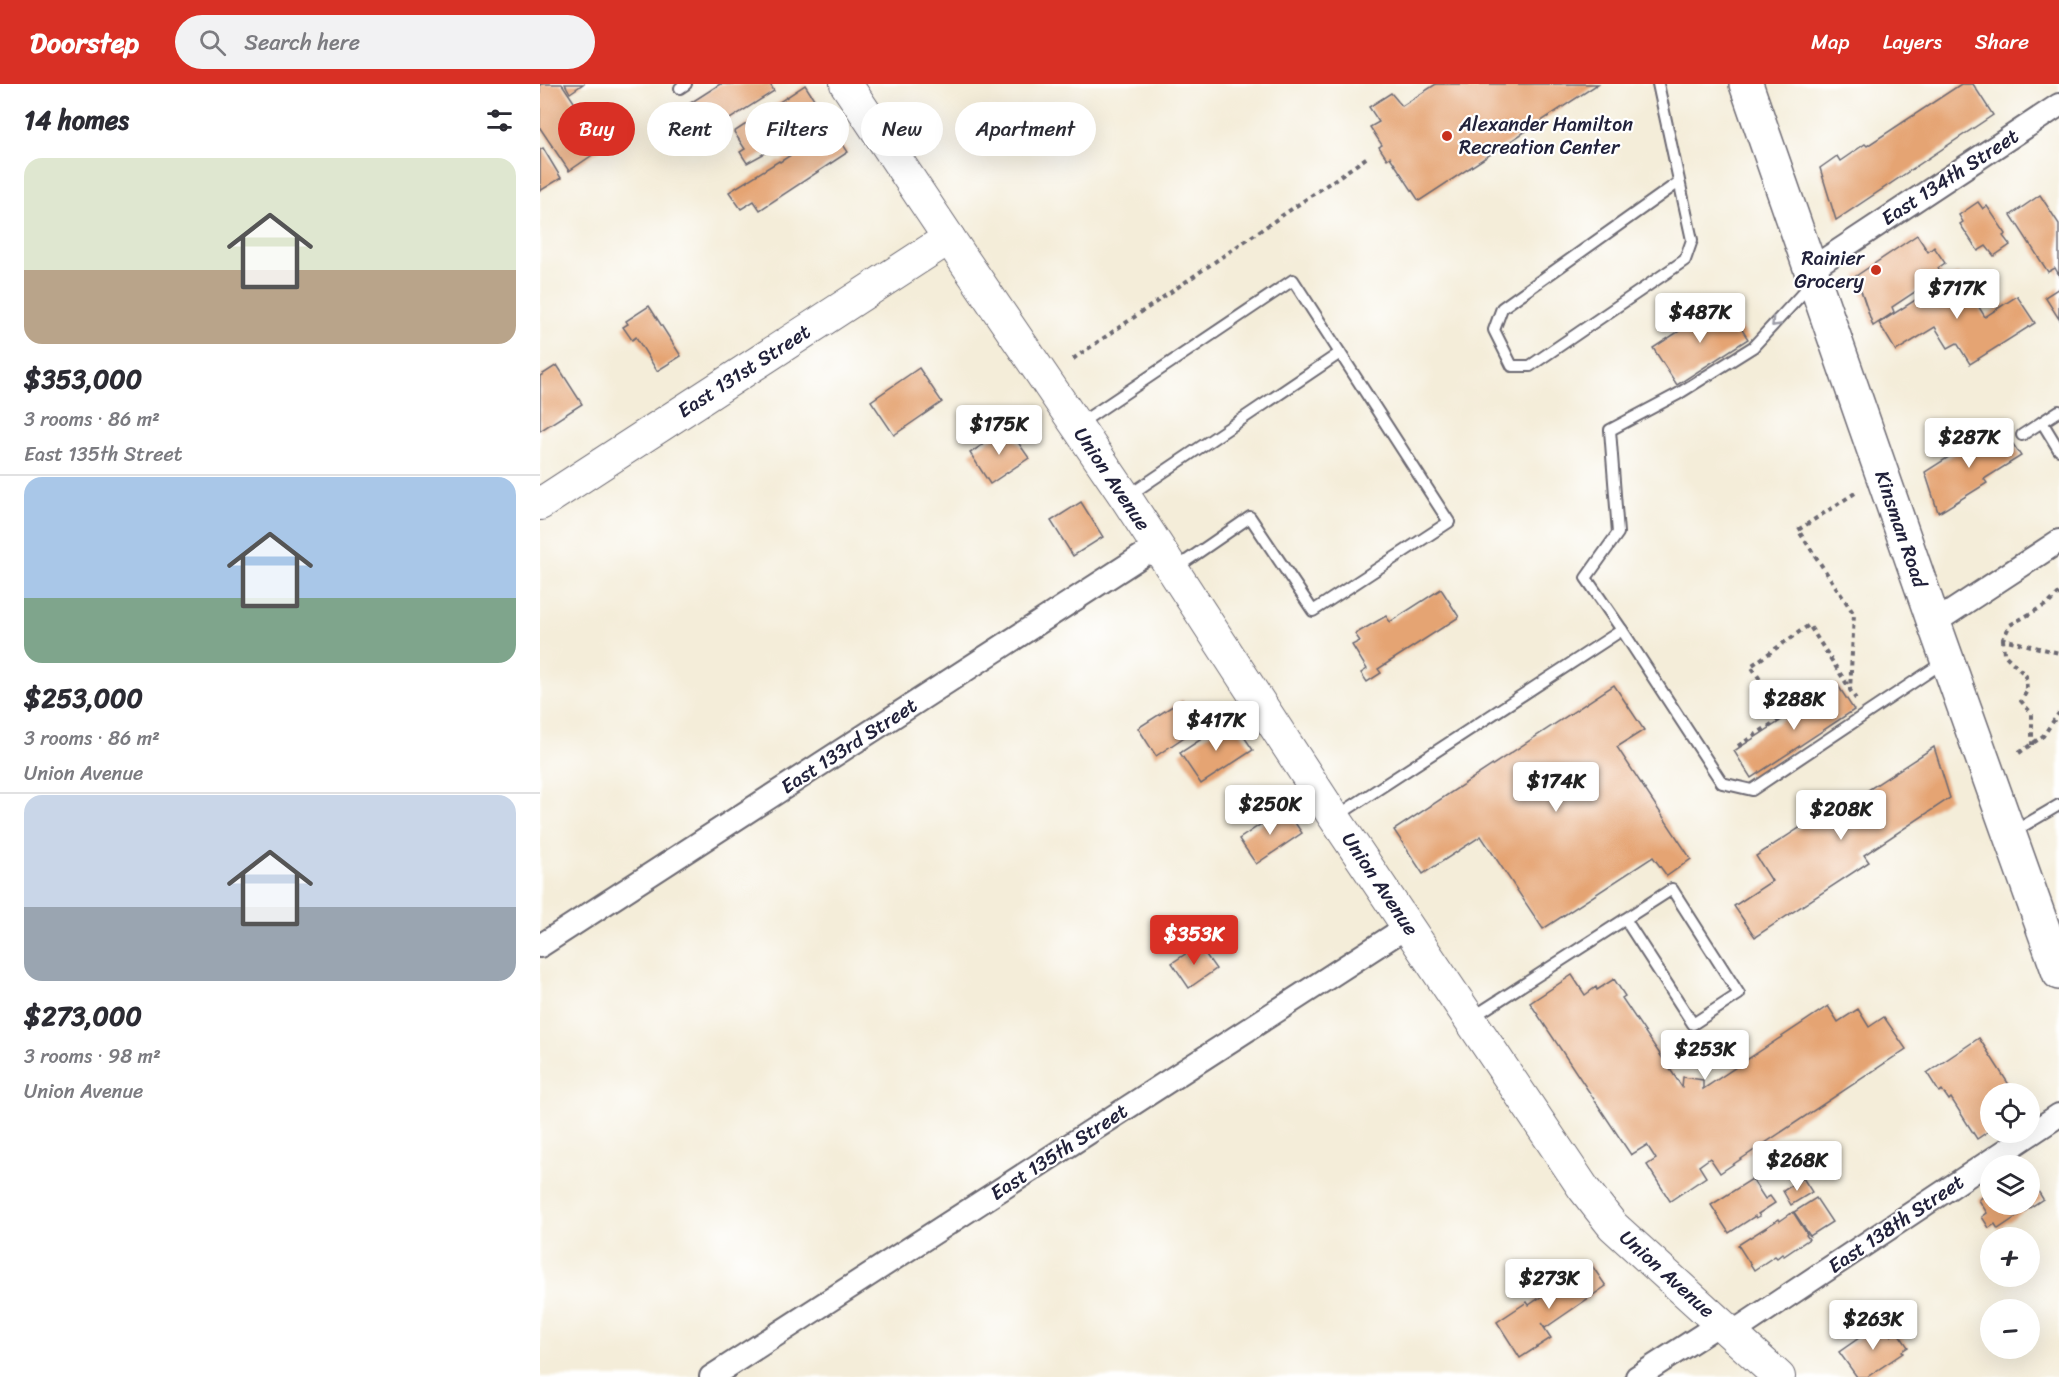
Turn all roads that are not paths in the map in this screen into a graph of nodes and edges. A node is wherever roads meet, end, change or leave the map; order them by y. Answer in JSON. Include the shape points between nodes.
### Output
{"nodes":[{"id":1,"x":846,"y":84,"type":"edge"},
{"id":2,"x":1658,"y":84,"type":"edge"},
{"id":3,"x":1746,"y":84,"type":"edge"},
{"id":4,"x":2059,"y":105,"type":"edge"},
{"id":5,"x":1679,"y":182,"type":"junction"},
{"id":6,"x":948,"y":238,"type":"junction"},
{"id":7,"x":1813,"y":275,"type":"junction"},
{"id":8,"x":1340,"y":353,"type":"junction"},
{"id":9,"x":2059,"y":411,"type":"edge"},
{"id":10,"x":2042,"y":422,"type":"junction"},
{"id":11,"x":1077,"y":426,"type":"junction"},
{"id":12,"x":2022,"y":435,"type":"dead end"},
{"id":13,"x":2059,"y":450,"type":"edge"},
{"id":14,"x":1126,"y":498,"type":"junction"},
{"id":15,"x":540,"y":504,"type":"edge"},
{"id":16,"x":2059,"y":541,"type":"edge"},
{"id":17,"x":1165,"y":558,"type":"junction"},
{"id":18,"x":1934,"y":623,"type":"junction"},
{"id":19,"x":1622,"y":630,"type":"junction"},
{"id":20,"x":1947,"y":660,"type":"junction"},
{"id":21,"x":2059,"y":805,"type":"edge"},
{"id":22,"x":1334,"y":817,"type":"junction"},
{"id":23,"x":2010,"y":834,"type":"junction"},
{"id":24,"x":1625,"y":919,"type":"junction"},
{"id":25,"x":1408,"y":926,"type":"junction"},
{"id":26,"x":540,"y":946,"type":"edge"},
{"id":27,"x":2059,"y":973,"type":"edge"},
{"id":28,"x":1470,"y":1019,"type":"junction"},
{"id":29,"x":2059,"y":1115,"type":"edge"},
{"id":30,"x":1727,"y":1328,"type":"junction"},
{"id":31,"x":711,"y":1377,"type":"edge"},
{"id":32,"x":1637,"y":1377,"type":"edge"},
{"id":33,"x":1779,"y":1377,"type":"edge"}],
"edges":[{"from":1,"to":6,"type":"main road","name":"Union Avenue"},
{"from":2,"to":5,"type":"lane"},
{"from":3,"to":7,"type":"main road","name":"Kinsman Road"},
{"from":4,"to":7,"type":"street","name":"East 134th Street"},
{"from":5,"to":5,"type":"lane","via":[[1692,240],[1685,260],[1530,366],[1512,366],[1494,330],[1502,308]]},
{"from":6,"to":11,"type":"main road","name":"Union Avenue"},
{"from":6,"to":15,"type":"main road","name":"East 131st Street"},
{"from":7,"to":18,"type":"main road","name":"Kinsman Road"},
{"from":7,"to":19,"type":"lane","one_way":true,"via":[[1753,347],[1610,430],[1618,533],[1586,578]]},
{"from":8,"to":11,"type":"lane","via":[[1293,280]]},
{"from":8,"to":14,"type":"lane"},
{"from":8,"to":17,"type":"lane","via":[[1449,522],[1313,611],[1250,517]]},
{"from":9,"to":10,"type":"lane"},
{"from":10,"to":12,"type":"lane"},
{"from":10,"to":13,"type":"lane"},
{"from":11,"to":14,"type":"main road","name":"Union Avenue"},
{"from":14,"to":17,"type":"main road","name":"Union Avenue"},
{"from":16,"to":18,"type":"street"},
{"from":17,"to":22,"type":"main road","name":"Union Avenue"},
{"from":17,"to":26,"type":"street","name":"East 133rd Street"},
{"from":18,"to":20,"type":"main road","name":"Kinsman Road"},
{"from":19,"to":20,"type":"lane","via":[[1722,783],[1752,790]]},
{"from":19,"to":22,"type":"lane"},
{"from":20,"to":23,"type":"main road","name":"Kinsman Road"},
{"from":21,"to":23,"type":"lane"},
{"from":22,"to":25,"type":"main road","name":"Union Avenue"},
{"from":23,"to":27,"type":"main road","name":"Kinsman Road"},
{"from":24,"to":24,"type":"lane","via":[[1672,889],[1739,994],[1694,1024]]},
{"from":24,"to":28,"type":"lane"},
{"from":25,"to":28,"type":"main road","name":"Union Avenue"},
{"from":25,"to":31,"type":"street","name":"East 135th Street"},
{"from":28,"to":30,"type":"main road","name":"Union Avenue","via":[[1613,1226]]},
{"from":29,"to":30,"type":"street","name":"East 138th Street"},
{"from":30,"to":32,"type":"street","name":"East 138th Street"},
{"from":30,"to":33,"type":"main road","name":"Union Avenue"}]}
